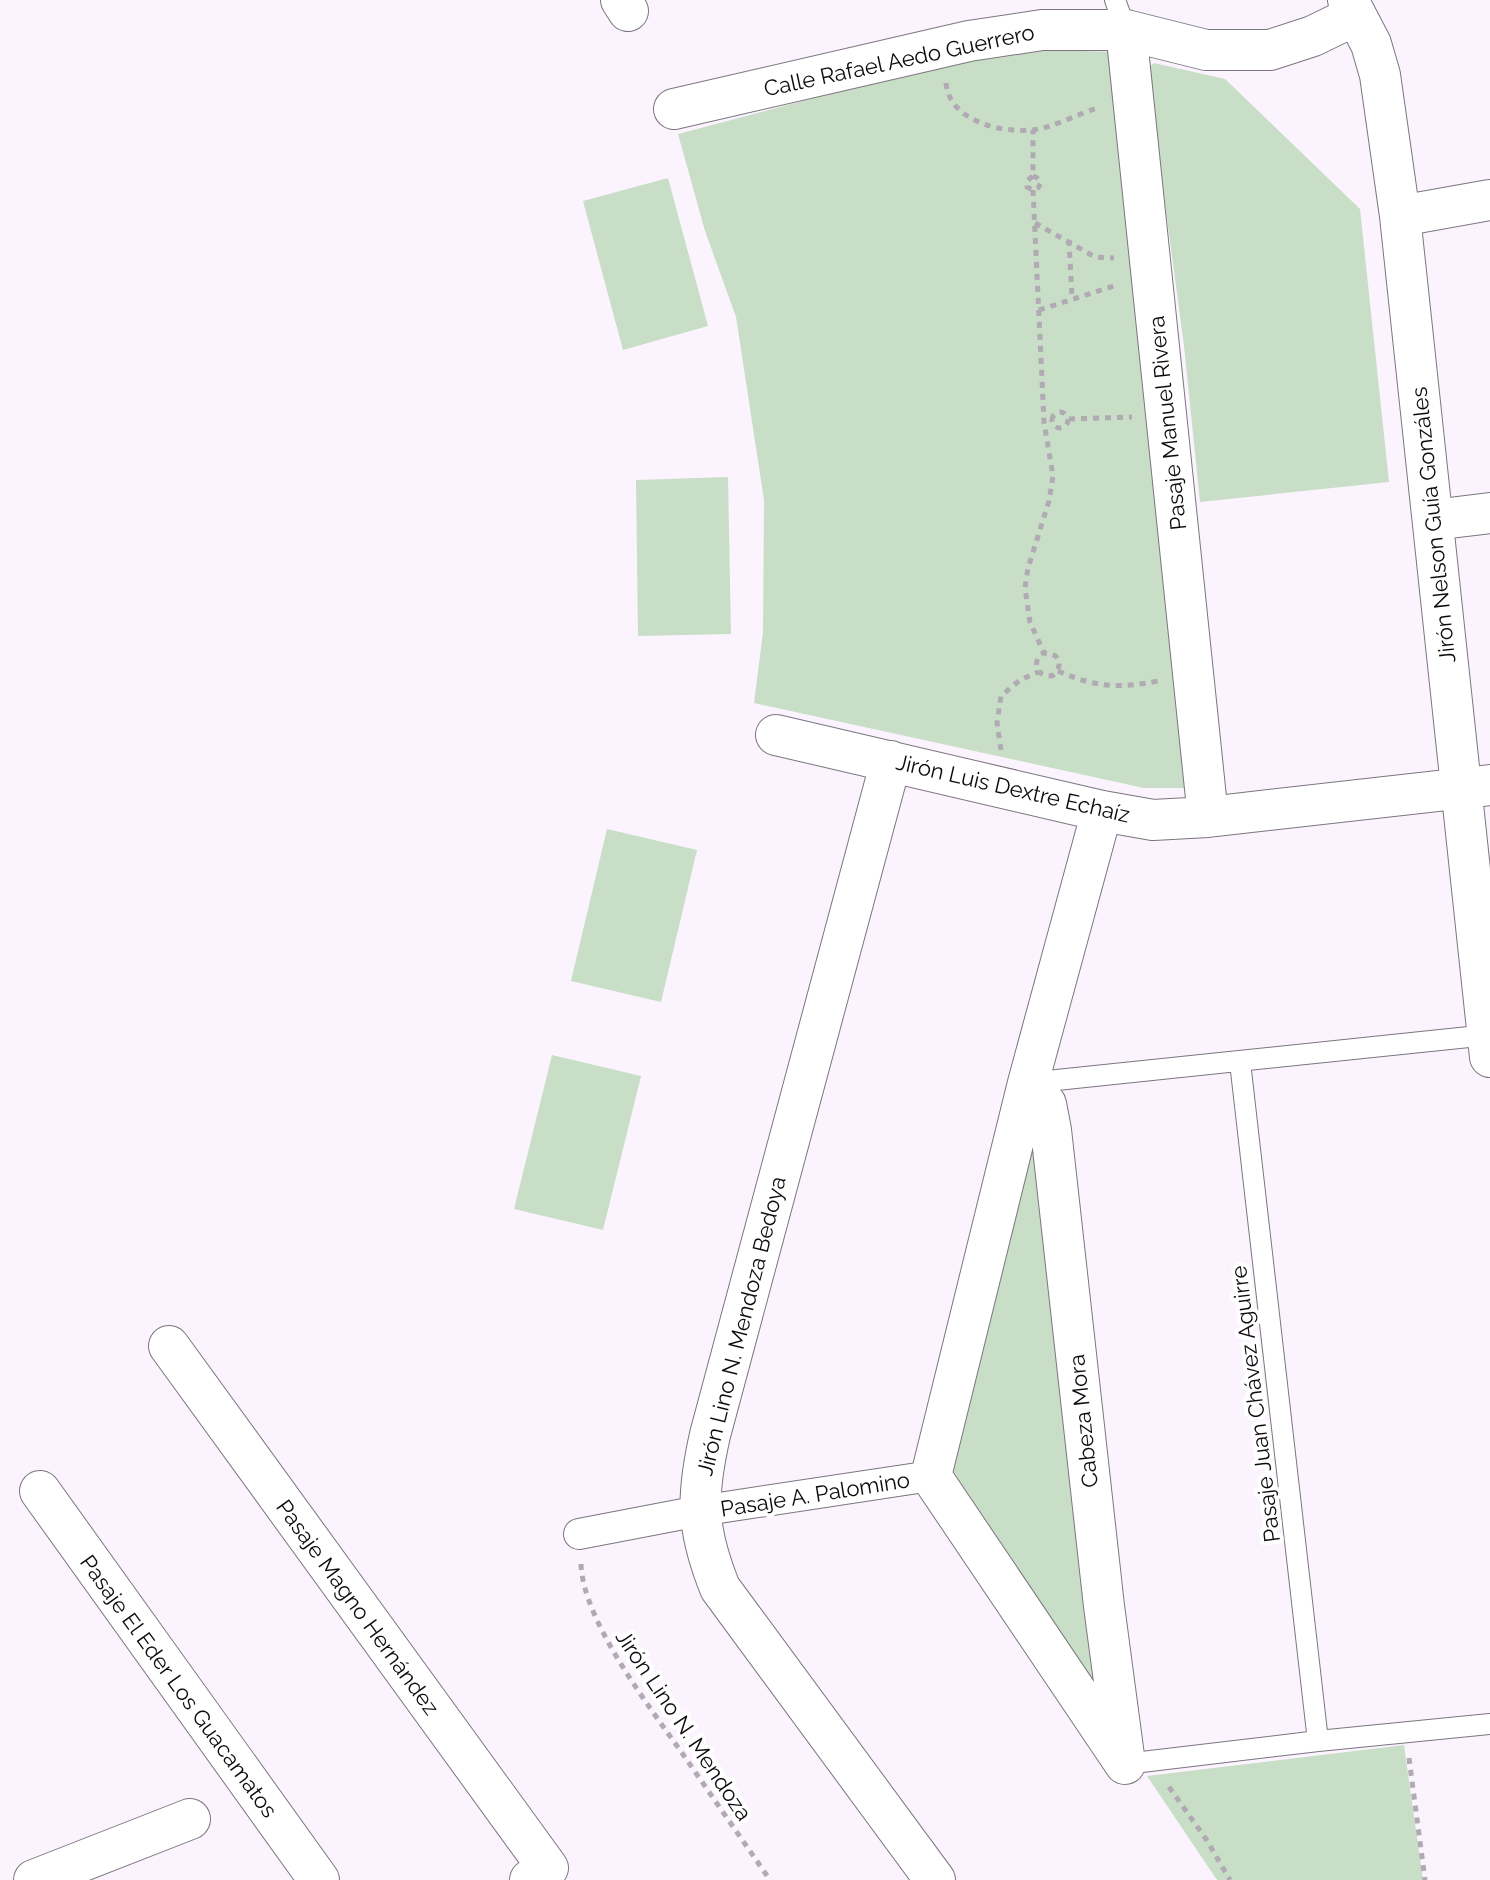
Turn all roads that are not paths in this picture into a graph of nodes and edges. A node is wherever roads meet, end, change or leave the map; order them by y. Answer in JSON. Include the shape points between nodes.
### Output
{"nodes":[{"id":1,"x":1352,"y":8,"type":"edge"},
{"id":2,"x":1120,"y":15,"type":"edge"},
{"id":3,"x":674,"y":109,"type":"dead end"},
{"id":4,"x":1490,"y":200,"type":"edge"},
{"id":5,"x":1400,"y":216,"type":"junction"},
{"id":6,"x":1490,"y":513,"type":"edge"},
{"id":7,"x":1433,"y":520,"type":"junction"},
{"id":8,"x":776,"y":735,"type":"dead end"},
{"id":9,"x":891,"y":761,"type":"junction"},
{"id":10,"x":1476,"y":786,"type":"edge"},
{"id":11,"x":1102,"y":811,"type":"junction"},
{"id":12,"x":1208,"y":817,"type":"junction"},
{"id":13,"x":1488,"y":1024,"type":"edge"},
{"id":14,"x":1240,"y":1062,"type":"junction"},
{"id":15,"x":1028,"y":1083,"type":"junction"},
{"id":16,"x":169,"y":1346,"type":"dead end"},
{"id":17,"x":931,"y":1476,"type":"junction"},
{"id":18,"x":40,"y":1491,"type":"dead end"},
{"id":19,"x":699,"y":1511,"type":"junction"},
{"id":20,"x":579,"y":1534,"type":"road end"},
{"id":21,"x":1490,"y":1724,"type":"edge"},
{"id":22,"x":1318,"y":1741,"type":"junction"},
{"id":23,"x":1143,"y":1770,"type":"junction"},
{"id":24,"x":190,"y":1819,"type":"dead end"},
{"id":25,"x":539,"y":1874,"type":"edge"},
{"id":26,"x":34,"y":1880,"type":"edge"},
{"id":27,"x":319,"y":1880,"type":"edge"},
{"id":28,"x":935,"y":1880,"type":"edge"}],
"edges":[{"from":1,"to":2,"type":"street","name":"Calle Rafael Aedo Guerrero","via":[[1313,36],[1270,50],[1206,50]]},
{"from":1,"to":5,"type":"street","name":"Jirón Nelson Guía Gonzáles","via":[[1380,75]]},
{"from":2,"to":3,"type":"street","name":"Calle Rafael Aedo Guerrero","via":[[969,41]]},
{"from":2,"to":12,"type":"street","name":"Pasaje Manuel Rivera"},
{"from":4,"to":5,"type":"street"},
{"from":5,"to":7,"type":"street","name":"Jirón Nelson Guía Gonzáles"},
{"from":6,"to":7,"type":"street"},
{"from":7,"to":10,"type":"street","name":"Jirón Nelson Guía Gonzáles"},
{"from":8,"to":9,"type":"street","name":"Jirón Luis Dextre Echaíz"},
{"from":9,"to":11,"type":"street","name":"Jirón Luis Dextre Echaíz"},
{"from":9,"to":19,"type":"street","name":"Jirón Lino N. Mendoza Bedoya","via":[[710,1435]]},
{"from":10,"to":12,"type":"street","name":"Jirón Luis Dextre Echaíz"},
{"from":10,"to":13,"type":"street","name":"Jirón Nelson Guía Gonzáles"},
{"from":11,"to":12,"type":"street","name":"Jirón Luis Dextre Echaíz","via":[[1153,820]]},
{"from":11,"to":15,"type":"street"},
{"from":13,"to":14,"type":"lane"},
{"from":14,"to":15,"type":"lane"},
{"from":14,"to":22,"type":"lane","name":"Pasaje Juan Chávez Aguirre"},
{"from":15,"to":17,"type":"street"},
{"from":15,"to":23,"type":"street","name":"Cabeza Mora","via":[[1046,1104],[1051,1130],[1104,1606]]},
{"from":16,"to":25,"type":"street","name":"Pasaje Magno Hernández"},
{"from":17,"to":19,"type":"street","name":"Pasaje A. Palomino"},
{"from":17,"to":23,"type":"street"},
{"from":18,"to":27,"type":"street","name":"Pasaje El Eder Los Guacamatos"},
{"from":19,"to":20,"type":"street","name":"Pasaje A. Palomino"},
{"from":19,"to":28,"type":"street","name":"Jirón Lino N. Mendoza Bedoya","via":[[706,1552],[720,1588]]},
{"from":21,"to":22,"type":"lane"},
{"from":22,"to":23,"type":"lane"},
{"from":24,"to":26,"type":"street"}]}
